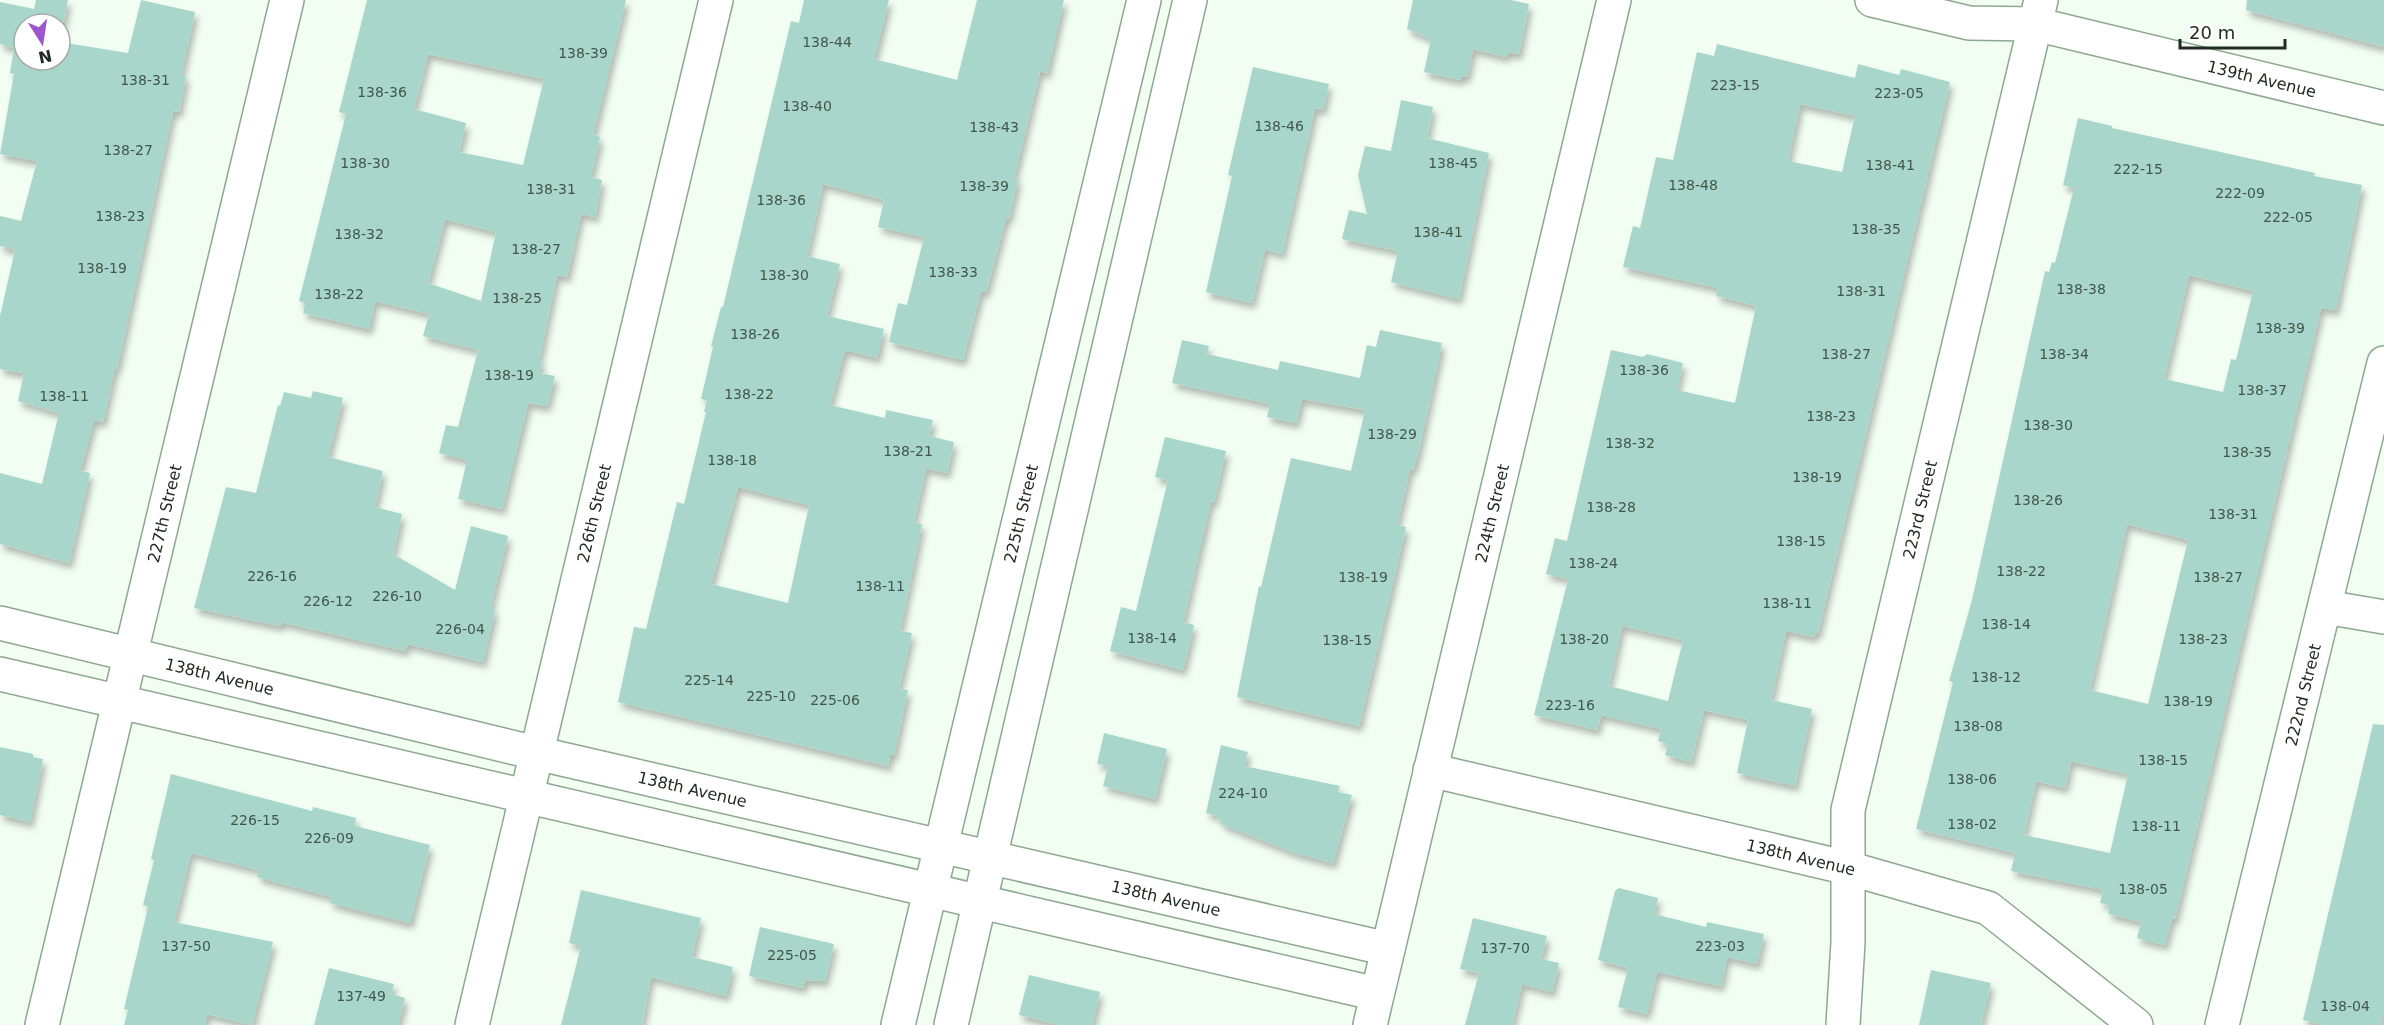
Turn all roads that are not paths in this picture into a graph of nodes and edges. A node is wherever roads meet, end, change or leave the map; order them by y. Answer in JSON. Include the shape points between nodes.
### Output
{"nodes":[{"id":1,"x":287,"y":0,"type":"edge"},
{"id":2,"x":716,"y":0,"type":"edge"},
{"id":3,"x":1144,"y":0,"type":"edge"},
{"id":4,"x":1190,"y":0,"type":"edge"},
{"id":5,"x":1614,"y":0,"type":"edge"},
{"id":6,"x":1872,"y":0,"type":"edge"},
{"id":7,"x":2009,"y":0,"type":"edge"},
{"id":8,"x":2038,"y":12,"type":"edge"},
{"id":9,"x":2384,"y":108,"type":"edge"},
{"id":10,"x":2384,"y":363,"type":"edge"},
{"id":11,"x":2325,"y":608,"type":"junction"},
{"id":12,"x":2384,"y":617,"type":"edge"},
{"id":13,"x":0,"y":623,"type":"edge"},
{"id":14,"x":130,"y":654,"type":"junction"},
{"id":15,"x":0,"y":674,"type":"edge"},
{"id":16,"x":119,"y":700,"type":"junction"},
{"id":17,"x":536,"y":753,"type":"junction"},
{"id":18,"x":1430,"y":770,"type":"junction"},
{"id":19,"x":526,"y":796,"type":"junction"},
{"id":20,"x":939,"y":846,"type":"junction"},
{"id":21,"x":991,"y":858,"type":"junction"},
{"id":22,"x":1848,"y":868,"type":"junction"},
{"id":23,"x":930,"y":891,"type":"junction"},
{"id":24,"x":980,"y":903,"type":"junction"},
{"id":25,"x":1388,"y":950,"type":"junction"},
{"id":26,"x":1373,"y":1010,"type":"edge"},
{"id":27,"x":42,"y":1025,"type":"edge"},
{"id":28,"x":472,"y":1025,"type":"edge"},
{"id":29,"x":898,"y":1025,"type":"edge"},
{"id":30,"x":951,"y":1025,"type":"edge"},
{"id":31,"x":1843,"y":1025,"type":"edge"},
{"id":32,"x":2136,"y":1025,"type":"edge"},
{"id":33,"x":2222,"y":1025,"type":"edge"}],
"edges":[{"from":1,"to":14,"type":"street","name":"227th Street"},
{"from":2,"to":17,"type":"street","name":"226th Street"},
{"from":3,"to":20,"type":"street","name":"225th Street"},
{"from":4,"to":21,"type":"street"},
{"from":5,"to":18,"type":"street","name":"224th Street"},
{"from":6,"to":8,"type":"street","name":"139th Avenue","via":[[1970,23]]},
{"from":7,"to":8,"type":"street","name":"139th Avenue"},
{"from":8,"to":9,"type":"street","name":"139th Avenue"},
{"from":8,"to":22,"type":"street","name":"223rd Street","via":[[1848,810]]},
{"from":10,"to":11,"type":"street","name":"222nd Street"},
{"from":11,"to":12,"type":"street"},
{"from":11,"to":33,"type":"street","name":"222nd Street"},
{"from":13,"to":14,"type":"street","name":"138th Avenue"},
{"from":14,"to":16,"type":"street","name":"227th Street"},
{"from":14,"to":17,"type":"street","name":"138th Avenue"},
{"from":15,"to":16,"type":"street"},
{"from":16,"to":19,"type":"street"},
{"from":16,"to":27,"type":"street","name":"227th Street"},
{"from":17,"to":19,"type":"street","name":"226th Street"},
{"from":17,"to":20,"type":"street","name":"138th Avenue"},
{"from":18,"to":22,"type":"street","name":"138th Avenue"},
{"from":18,"to":25,"type":"street","name":"224th Street"},
{"from":19,"to":23,"type":"street"},
{"from":19,"to":28,"type":"street","name":"226th Street"},
{"from":20,"to":21,"type":"street","name":"138th Avenue"},
{"from":20,"to":23,"type":"street","name":"225th Street"},
{"from":21,"to":24,"type":"street"},
{"from":21,"to":25,"type":"street","name":"138th Avenue"},
{"from":22,"to":31,"type":"street","name":"223rd Street"},
{"from":22,"to":32,"type":"street","name":"138th Avenue","via":[[1988,908]]},
{"from":23,"to":24,"type":"street"},
{"from":23,"to":29,"type":"street","name":"225th Street"},
{"from":24,"to":26,"type":"street"},
{"from":24,"to":30,"type":"street"},
{"from":25,"to":26,"type":"street","name":"224th Street"}]}
